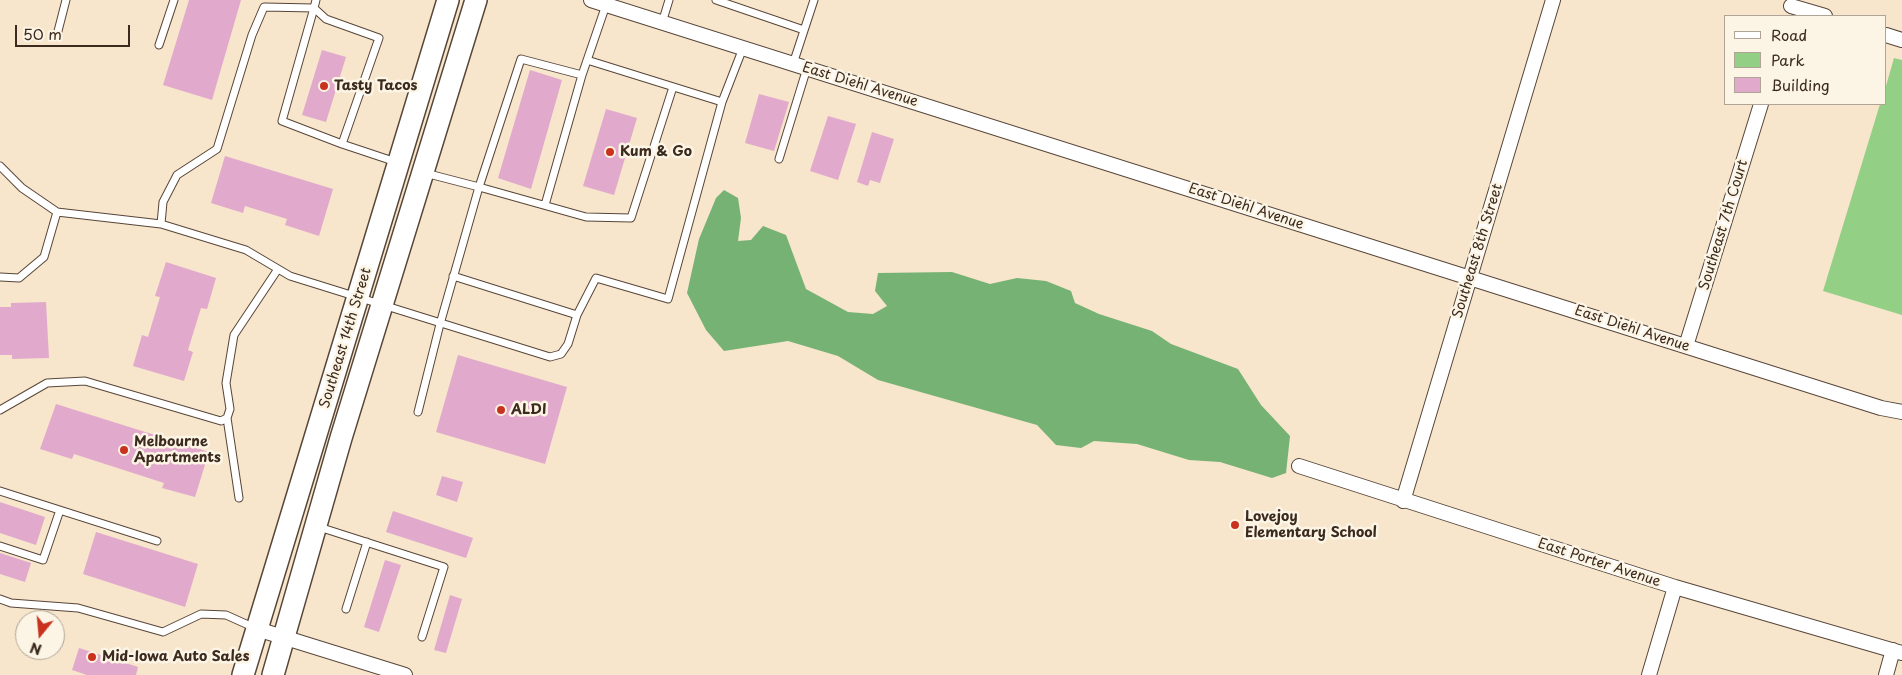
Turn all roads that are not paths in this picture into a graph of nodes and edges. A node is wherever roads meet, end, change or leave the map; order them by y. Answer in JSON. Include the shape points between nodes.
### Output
{"nodes":[{"id":1,"x":66,"y":0,"type":"edge"},
{"id":2,"x":174,"y":0,"type":"edge"},
{"id":3,"x":316,"y":0,"type":"edge"},
{"id":4,"x":448,"y":0,"type":"edge"},
{"id":5,"x":476,"y":0,"type":"edge"},
{"id":6,"x":591,"y":0,"type":"edge"},
{"id":7,"x":669,"y":0,"type":"edge"},
{"id":8,"x":716,"y":0,"type":"edge"},
{"id":9,"x":814,"y":0,"type":"edge"},
{"id":10,"x":1553,"y":0,"type":"edge"},
{"id":11,"x":606,"y":5,"type":"junction"},
{"id":12,"x":1791,"y":7,"type":"edge"},
{"id":13,"x":314,"y":8,"type":"junction"},
{"id":14,"x":1821,"y":15,"type":"edge"},
{"id":15,"x":662,"y":23,"type":"junction"},
{"id":16,"x":804,"y":30,"type":"junction"},
{"id":17,"x":57,"y":35,"type":"dead end"},
{"id":18,"x":1887,"y":35,"type":"edge"},
{"id":19,"x":1902,"y":40,"type":"edge"},
{"id":20,"x":159,"y":45,"type":"dead end"},
{"id":21,"x":742,"y":48,"type":"junction"},
{"id":22,"x":587,"y":60,"type":"junction"},
{"id":23,"x":793,"y":64,"type":"junction"},
{"id":24,"x":807,"y":68,"type":"junction"},
{"id":25,"x":582,"y":75,"type":"junction"},
{"id":26,"x":673,"y":87,"type":"junction"},
{"id":27,"x":722,"y":102,"type":"junction"},
{"id":28,"x":1761,"y":105,"type":"edge"},
{"id":29,"x":342,"y":144,"type":"junction"},
{"id":30,"x":779,"y":159,"type":"dead end"},
{"id":31,"x":399,"y":163,"type":"junction"},
{"id":32,"x":0,"y":166,"type":"edge"},
{"id":33,"x":423,"y":172,"type":"junction"},
{"id":34,"x":479,"y":187,"type":"junction"},
{"id":35,"x":545,"y":206,"type":"junction"},
{"id":36,"x":57,"y":212,"type":"junction"},
{"id":37,"x":161,"y":224,"type":"junction"},
{"id":38,"x":278,"y":270,"type":"junction"},
{"id":39,"x":453,"y":276,"type":"junction"},
{"id":40,"x":0,"y":277,"type":"edge"},
{"id":41,"x":1470,"y":278,"type":"junction"},
{"id":42,"x":358,"y":299,"type":"junction"},
{"id":43,"x":381,"y":306,"type":"junction"},
{"id":44,"x":577,"y":315,"type":"junction"},
{"id":45,"x":440,"y":324,"type":"junction"},
{"id":46,"x":1686,"y":346,"type":"junction"},
{"id":47,"x":0,"y":410,"type":"edge"},
{"id":48,"x":418,"y":412,"type":"dead end"},
{"id":49,"x":1902,"y":412,"type":"edge"},
{"id":50,"x":228,"y":418,"type":"junction"},
{"id":51,"x":1299,"y":466,"type":"dead end"},
{"id":52,"x":0,"y":491,"type":"edge"},
{"id":53,"x":239,"y":498,"type":"dead end"},
{"id":54,"x":1403,"y":501,"type":"junction"},
{"id":55,"x":60,"y":510,"type":"junction"},
{"id":56,"x":316,"y":526,"type":"junction"},
{"id":57,"x":156,"y":541,"type":"dead end"},
{"id":58,"x":367,"y":542,"type":"junction"},
{"id":59,"x":0,"y":546,"type":"edge"},
{"id":60,"x":1675,"y":587,"type":"junction"},
{"id":61,"x":0,"y":600,"type":"edge"},
{"id":62,"x":346,"y":609,"type":"dead end"},
{"id":63,"x":257,"y":629,"type":"junction"},
{"id":64,"x":284,"y":637,"type":"junction"},
{"id":65,"x":422,"y":637,"type":"dead end"},
{"id":66,"x":1898,"y":652,"type":"edge"},
{"id":67,"x":243,"y":675,"type":"edge"},
{"id":68,"x":273,"y":675,"type":"edge"},
{"id":69,"x":405,"y":675,"type":"edge"},
{"id":70,"x":1649,"y":675,"type":"edge"},
{"id":71,"x":1886,"y":675,"type":"edge"}],
"edges":[{"from":1,"to":17,"type":"lane"},
{"from":2,"to":20,"type":"lane"},
{"from":3,"to":13,"type":"lane"},
{"from":4,"to":31,"type":"main road","name":"Southeast 14th Street"},
{"from":5,"to":33,"type":"main road","name":"Southeast 14th Street"},
{"from":6,"to":11,"type":"street","name":"East Diehl Avenue"},
{"from":7,"to":15,"type":"lane"},
{"from":8,"to":16,"type":"lane"},
{"from":9,"to":16,"type":"lane"},
{"from":10,"to":41,"type":"street","name":"Southeast 8th Street"},
{"from":11,"to":15,"type":"street","name":"East Diehl Avenue"},
{"from":11,"to":22,"type":"lane"},
{"from":12,"to":14,"type":"street"},
{"from":13,"to":29,"type":"lane","via":[[282,121]]},
{"from":13,"to":29,"type":"lane","via":[[326,19],[378,38]]},
{"from":13,"to":37,"type":"lane","via":[[264,7],[252,35],[217,149],[177,175],[163,202]]},
{"from":15,"to":21,"type":"street","name":"East Diehl Avenue"},
{"from":16,"to":23,"type":"lane"},
{"from":18,"to":19,"type":"street"},
{"from":21,"to":23,"type":"street","name":"East Diehl Avenue"},
{"from":21,"to":27,"type":"lane"},
{"from":22,"to":25,"type":"lane"},
{"from":22,"to":26,"type":"lane"},
{"from":23,"to":24,"type":"street","name":"East Diehl Avenue"},
{"from":24,"to":30,"type":"lane"},
{"from":24,"to":41,"type":"street","name":"East Diehl Avenue"},
{"from":25,"to":34,"type":"lane","via":[[521,59]]},
{"from":25,"to":35,"type":"lane"},
{"from":26,"to":27,"type":"lane"},
{"from":26,"to":35,"type":"lane","via":[[631,218],[586,217]]},
{"from":27,"to":44,"type":"lane","via":[[668,299],[596,278]]},
{"from":28,"to":46,"type":"street","name":"Southeast 7th Court"},
{"from":29,"to":31,"type":"lane"},
{"from":31,"to":42,"type":"main road","name":"Southeast 14th Street"},
{"from":32,"to":36,"type":"lane","via":[[22,188]]},
{"from":33,"to":34,"type":"lane"},
{"from":33,"to":43,"type":"main road","name":"Southeast 14th Street"},
{"from":34,"to":35,"type":"lane"},
{"from":34,"to":39,"type":"lane"},
{"from":36,"to":37,"type":"lane"},
{"from":36,"to":40,"type":"lane","via":[[44,257],[19,278]]},
{"from":37,"to":38,"type":"lane","via":[[246,250]]},
{"from":38,"to":42,"type":"lane"},
{"from":38,"to":50,"type":"lane","via":[[234,336],[226,383],[230,409]]},
{"from":39,"to":44,"type":"lane"},
{"from":39,"to":45,"type":"lane"},
{"from":41,"to":46,"type":"street","name":"East Diehl Avenue"},
{"from":41,"to":54,"type":"street","name":"Southeast 8th Street"},
{"from":42,"to":43,"type":"lane"},
{"from":42,"to":63,"type":"main road","name":"Southeast 14th Street"},
{"from":43,"to":45,"type":"lane"},
{"from":43,"to":56,"type":"main road","name":"Southeast 14th Street"},
{"from":44,"to":45,"type":"lane","via":[[568,344],[561,354],[550,357]]},
{"from":45,"to":48,"type":"lane"},
{"from":46,"to":49,"type":"street","name":"East Diehl Avenue"},
{"from":47,"to":50,"type":"lane","via":[[47,383],[85,381],[221,421]]},
{"from":50,"to":53,"type":"lane"},
{"from":51,"to":54,"type":"street","name":"East Porter Avenue"},
{"from":52,"to":55,"type":"lane"},
{"from":54,"to":60,"type":"street","name":"East Porter Avenue"},
{"from":55,"to":57,"type":"lane"},
{"from":55,"to":59,"type":"lane","via":[[43,560]]},
{"from":56,"to":58,"type":"lane"},
{"from":56,"to":64,"type":"main road","name":"Southeast 14th Street"},
{"from":58,"to":62,"type":"lane"},
{"from":58,"to":65,"type":"lane","via":[[444,567]]},
{"from":60,"to":66,"type":"street","name":"East Porter Avenue"},
{"from":60,"to":70,"type":"street"},
{"from":61,"to":63,"type":"lane","via":[[78,608],[163,632],[201,614],[226,615]]},
{"from":63,"to":64,"type":"street"},
{"from":63,"to":67,"type":"main road","name":"Southeast 14th Street"},
{"from":64,"to":68,"type":"main road","name":"Southeast 14th Street"},
{"from":64,"to":69,"type":"street"},
{"from":66,"to":71,"type":"street"}]}
